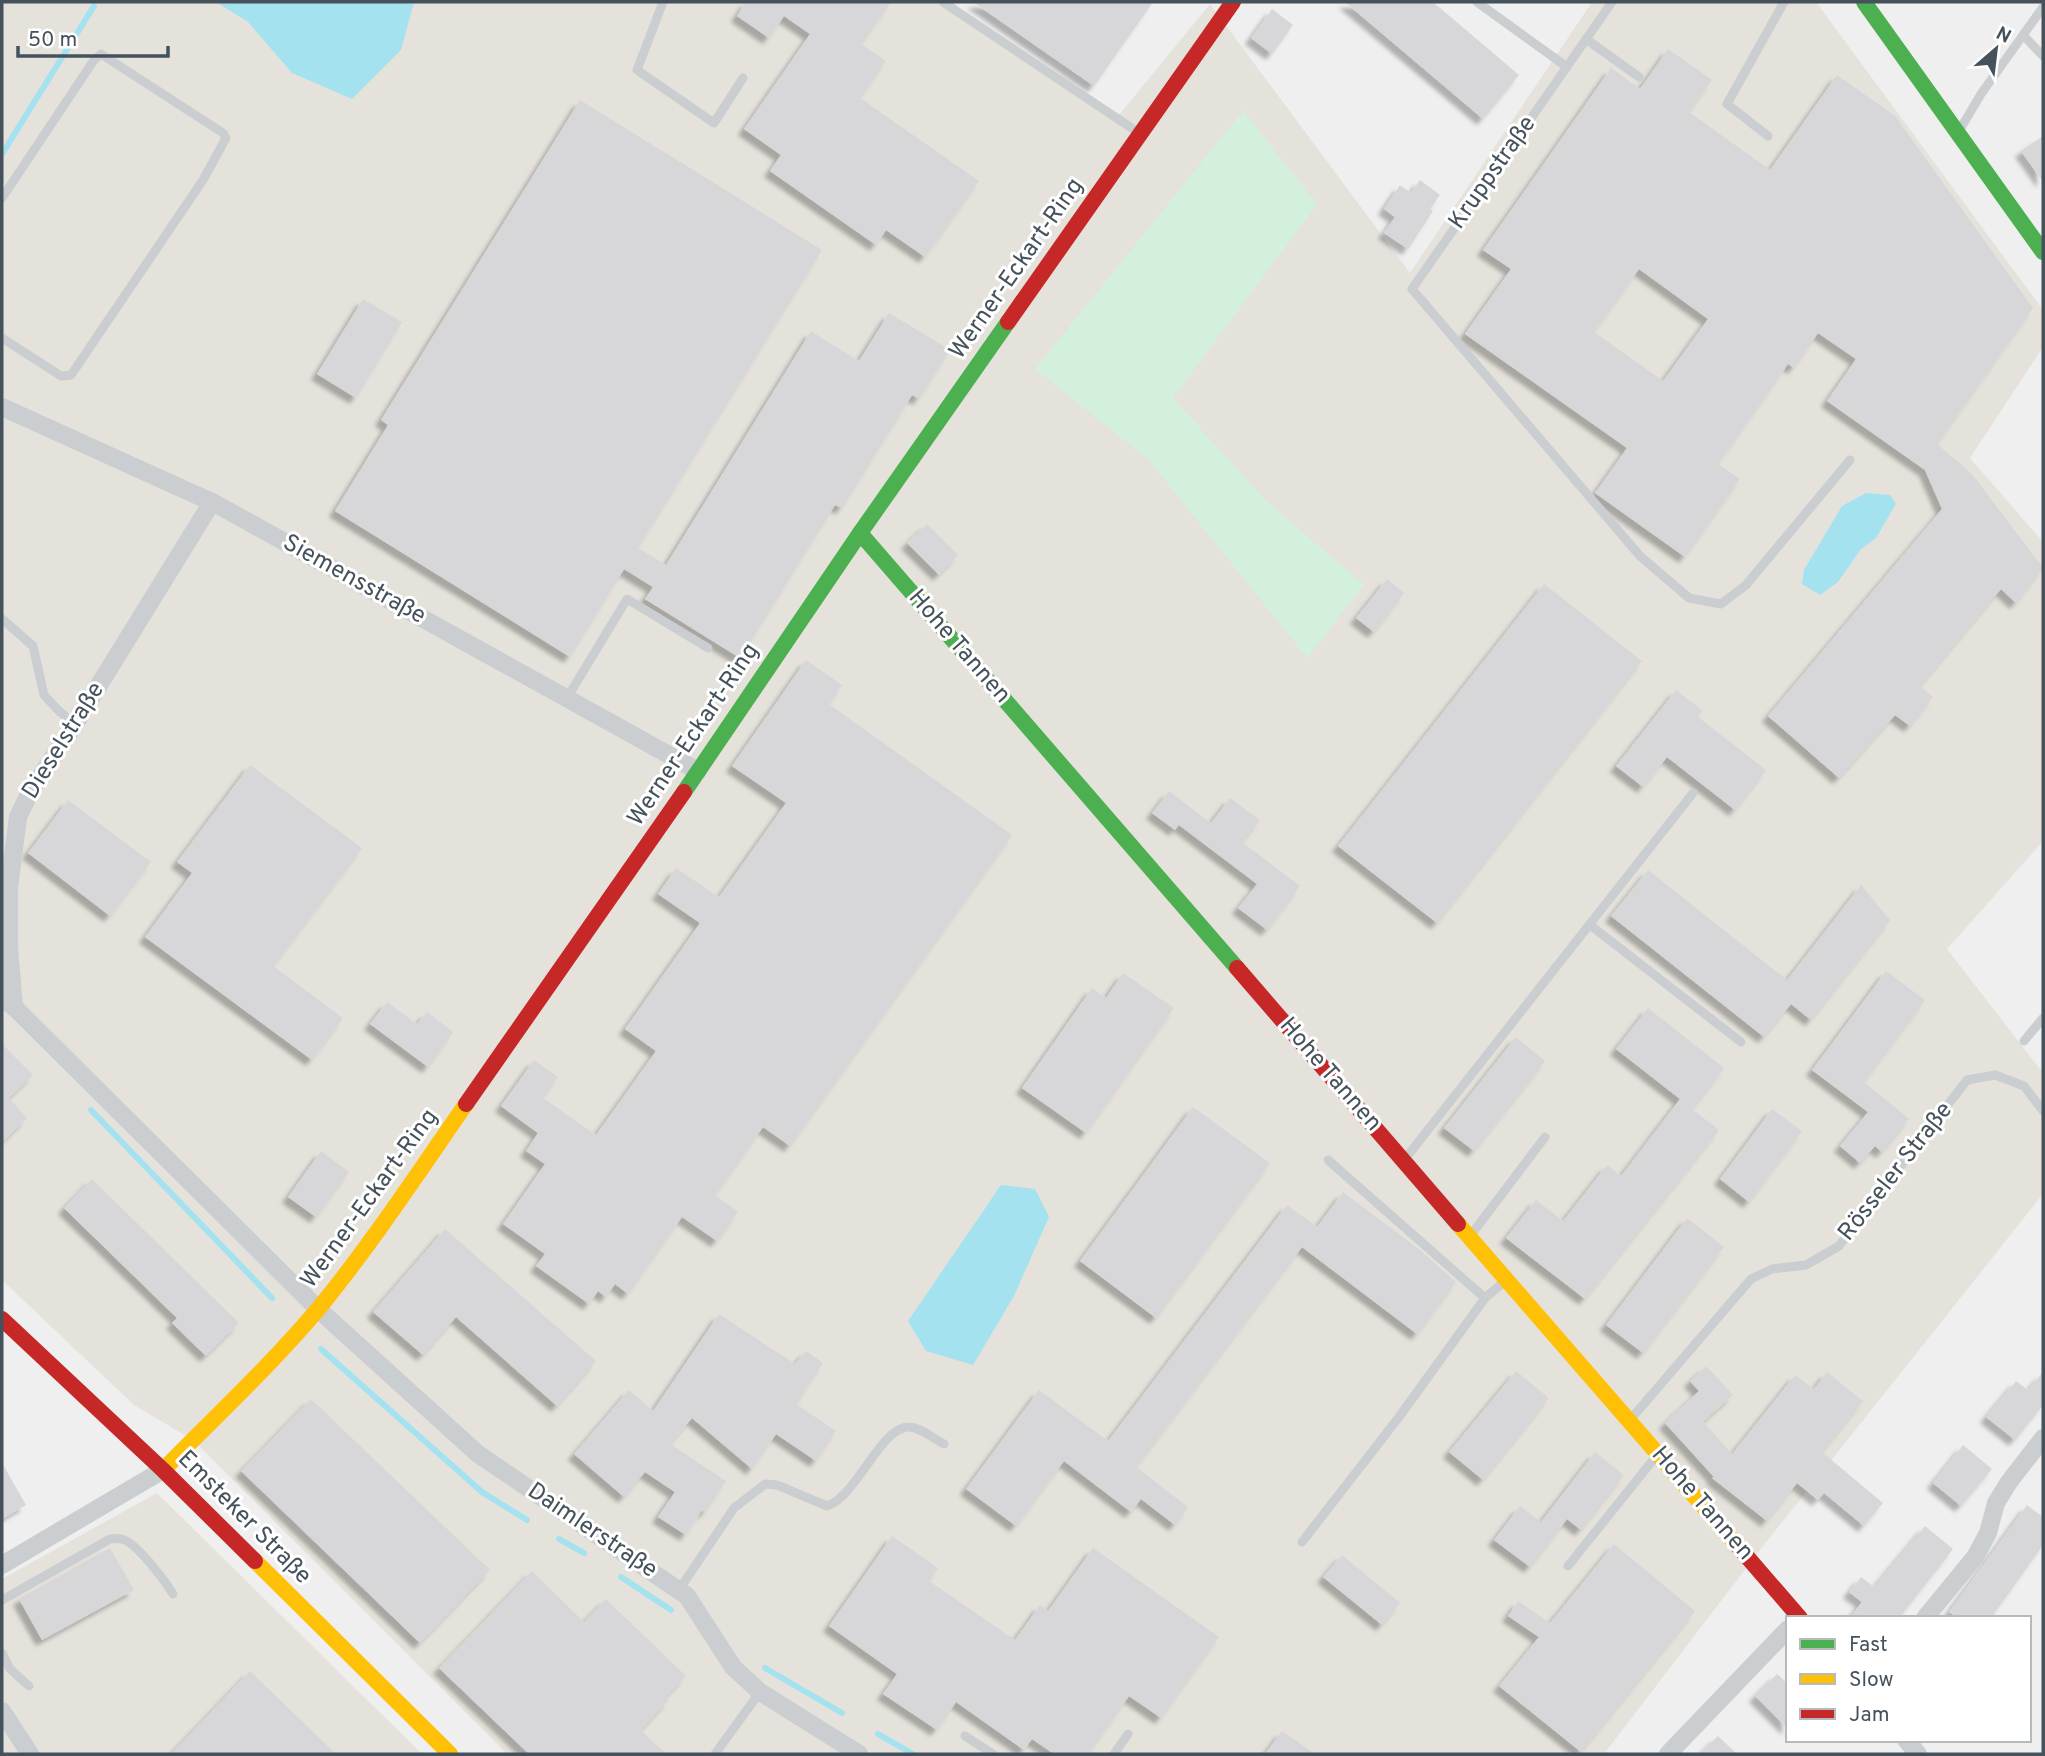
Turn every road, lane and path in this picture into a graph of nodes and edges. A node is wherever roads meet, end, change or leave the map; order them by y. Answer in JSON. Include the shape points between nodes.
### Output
{"nodes":[{"id":1,"x":663,"y":2,"type":"edge"},
{"id":2,"x":943,"y":2,"type":"edge"},
{"id":3,"x":1233,"y":2,"type":"edge"},
{"id":4,"x":1478,"y":2,"type":"edge"},
{"id":5,"x":1612,"y":2,"type":"edge"},
{"id":6,"x":1784,"y":2,"type":"edge"},
{"id":7,"x":1864,"y":2,"type":"edge"},
{"id":8,"x":2043,"y":7,"type":"edge"},
{"id":9,"x":2023,"y":35,"type":"junction"},
{"id":10,"x":1586,"y":39,"type":"junction"},
{"id":11,"x":2043,"y":56,"type":"edge"},
{"id":12,"x":1567,"y":67,"type":"junction"},
{"id":13,"x":1639,"y":77,"type":"dead end"},
{"id":14,"x":743,"y":78,"type":"dead end"},
{"id":15,"x":1958,"y":133,"type":"junction"},
{"id":16,"x":1140,"y":134,"type":"junction"},
{"id":17,"x":1768,"y":136,"type":"dead end"},
{"id":18,"x":2,"y":198,"type":"edge"},
{"id":19,"x":2043,"y":252,"type":"edge"},
{"id":20,"x":2,"y":338,"type":"edge"},
{"id":21,"x":2,"y":407,"type":"edge"},
{"id":22,"x":1850,"y":460,"type":"dead end"},
{"id":23,"x":212,"y":502,"type":"junction"},
{"id":24,"x":860,"y":533,"type":"junction"},
{"id":25,"x":2,"y":619,"type":"edge"},
{"id":26,"x":708,"y":648,"type":"dead end"},
{"id":27,"x":567,"y":698,"type":"junction"},
{"id":28,"x":75,"y":724,"type":"junction"},
{"id":29,"x":698,"y":771,"type":"junction"},
{"id":30,"x":1693,"y":793,"type":"dead end"},
{"id":31,"x":1590,"y":925,"type":"junction"},
{"id":32,"x":8,"y":1002,"type":"edge"},
{"id":33,"x":2043,"y":1018,"type":"edge"},
{"id":34,"x":2024,"y":1041,"type":"dead end"},
{"id":35,"x":1741,"y":1042,"type":"dead end"},
{"id":36,"x":2043,"y":1111,"type":"edge"},
{"id":37,"x":1545,"y":1137,"type":"dead end"},
{"id":38,"x":1328,"y":1160,"type":"dead end"},
{"id":39,"x":1404,"y":1160,"type":"junction"},
{"id":40,"x":1470,"y":1236,"type":"junction"},
{"id":41,"x":1507,"y":1279,"type":"junction"},
{"id":42,"x":1485,"y":1298,"type":"junction"},
{"id":43,"x":318,"y":1308,"type":"junction"},
{"id":44,"x":2,"y":1319,"type":"edge"},
{"id":45,"x":1630,"y":1420,"type":"junction"},
{"id":46,"x":2043,"y":1438,"type":"edge"},
{"id":47,"x":944,"y":1444,"type":"dead end"},
{"id":48,"x":1659,"y":1454,"type":"junction"},
{"id":49,"x":163,"y":1470,"type":"junction"},
{"id":50,"x":1302,"y":1542,"type":"dead end"},
{"id":51,"x":2,"y":1565,"type":"edge"},
{"id":52,"x":1568,"y":1566,"type":"dead end"},
{"id":53,"x":679,"y":1590,"type":"junction"},
{"id":54,"x":173,"y":1594,"type":"dead end"},
{"id":55,"x":2,"y":1600,"type":"edge"},
{"id":56,"x":1793,"y":1616,"type":"edge"},
{"id":57,"x":1927,"y":1616,"type":"edge"},
{"id":58,"x":1786,"y":1630,"type":"edge"},
{"id":59,"x":2,"y":1653,"type":"edge"},
{"id":60,"x":29,"y":1686,"type":"dead end"},
{"id":61,"x":760,"y":1692,"type":"junction"},
{"id":62,"x":2,"y":1711,"type":"edge"},
{"id":63,"x":1128,"y":1734,"type":"dead end"},
{"id":64,"x":965,"y":1736,"type":"dead end"},
{"id":65,"x":30,"y":1754,"type":"edge"},
{"id":66,"x":450,"y":1754,"type":"edge"},
{"id":67,"x":715,"y":1754,"type":"edge"},
{"id":68,"x":859,"y":1754,"type":"edge"},
{"id":69,"x":993,"y":1754,"type":"edge"},
{"id":70,"x":1114,"y":1754,"type":"edge"},
{"id":71,"x":1668,"y":1754,"type":"edge"}],
"edges":[{"from":1,"to":14,"type":"lane","via":[[637,70],[714,123]]},
{"from":2,"to":16,"type":"lane"},
{"from":3,"to":16,"type":"street","name":"Werner-Eckart-Ring"},
{"from":4,"to":12,"type":"lane"},
{"from":5,"to":10,"type":"lane","name":"Kruppstraße"},
{"from":6,"to":17,"type":"lane","via":[[1727,104]]},
{"from":7,"to":15,"type":"street"},
{"from":8,"to":9,"type":"lane"},
{"from":9,"to":11,"type":"lane"},
{"from":9,"to":15,"type":"lane"},
{"from":10,"to":12,"type":"lane","name":"Kruppstraße"},
{"from":10,"to":13,"type":"lane"},
{"from":12,"to":22,"type":"lane","name":"Kruppstraße","via":[[1412,289],[1640,556],[1689,598],[1721,604],[1746,585]]},
{"from":15,"to":19,"type":"street"},
{"from":16,"to":24,"type":"street","name":"Werner-Eckart-Ring"},
{"from":18,"to":20,"type":"lane","via":[[101,54],[226,138],[203,180],[71,375],[61,376]]},
{"from":21,"to":23,"type":"street","name":"Siemensstraße"},
{"from":23,"to":27,"type":"street","name":"Siemensstraße"},
{"from":23,"to":28,"type":"street","name":"Dieselstraße"},
{"from":24,"to":29,"type":"street","name":"Werner-Eckart-Ring"},
{"from":24,"to":39,"type":"street","name":"Hohe Tannen"},
{"from":25,"to":28,"type":"lane","via":[[33,646],[44,695]]},
{"from":26,"to":27,"type":"lane","via":[[627,599]]},
{"from":27,"to":29,"type":"street","name":"Siemensstraße"},
{"from":28,"to":32,"type":"street","name":"Dieselstraße","via":[[18,817],[9,888]]},
{"from":29,"to":43,"type":"street","name":"Werner-Eckart-Ring","via":[[376,1234]]},
{"from":30,"to":31,"type":"lane"},
{"from":31,"to":35,"type":"lane"},
{"from":31,"to":39,"type":"lane"},
{"from":32,"to":43,"type":"street","name":"Dieselstraße"},
{"from":33,"to":34,"type":"lane"},
{"from":36,"to":45,"type":"lane","name":"Rösseler Straße","via":[[2024,1086],[1995,1075],[1967,1080],[1839,1246],[1806,1265],[1772,1269],[1751,1279]]},
{"from":37,"to":40,"type":"lane"},
{"from":38,"to":42,"type":"lane"},
{"from":39,"to":40,"type":"street","name":"Hohe Tannen"},
{"from":40,"to":41,"type":"street","name":"Hohe Tannen"},
{"from":41,"to":42,"type":"lane"},
{"from":41,"to":45,"type":"street","name":"Hohe Tannen"},
{"from":42,"to":50,"type":"lane"},
{"from":43,"to":49,"type":"street","name":"Werner-Eckart-Ring"},
{"from":43,"to":53,"type":"street","name":"Daimlerstraße","via":[[478,1454]]},
{"from":44,"to":49,"type":"street","name":"Emsteker Straße"},
{"from":45,"to":48,"type":"street","name":"Hohe Tannen"},
{"from":46,"to":57,"type":"street","via":[[1996,1503],[1975,1558]]},
{"from":47,"to":53,"type":"lane","via":[[911,1427],[898,1429],[837,1503],[827,1506],[765,1484],[734,1508]]},
{"from":48,"to":52,"type":"lane"},
{"from":48,"to":56,"type":"street","name":"Hohe Tannen"},
{"from":49,"to":51,"type":"street"},
{"from":49,"to":66,"type":"street","name":"Emsteker Straße"},
{"from":53,"to":61,"type":"street","name":"Daimlerstraße","via":[[733,1667]]},
{"from":54,"to":55,"type":"lane","via":[[131,1544],[110,1539]]},
{"from":58,"to":71,"type":"street"},
{"from":59,"to":60,"type":"lane","via":[[10,1669]]},
{"from":61,"to":67,"type":"lane"},
{"from":61,"to":68,"type":"street","name":"Daimlerstraße"},
{"from":62,"to":65,"type":"street"},
{"from":63,"to":70,"type":"lane"},
{"from":64,"to":69,"type":"lane"}]}
